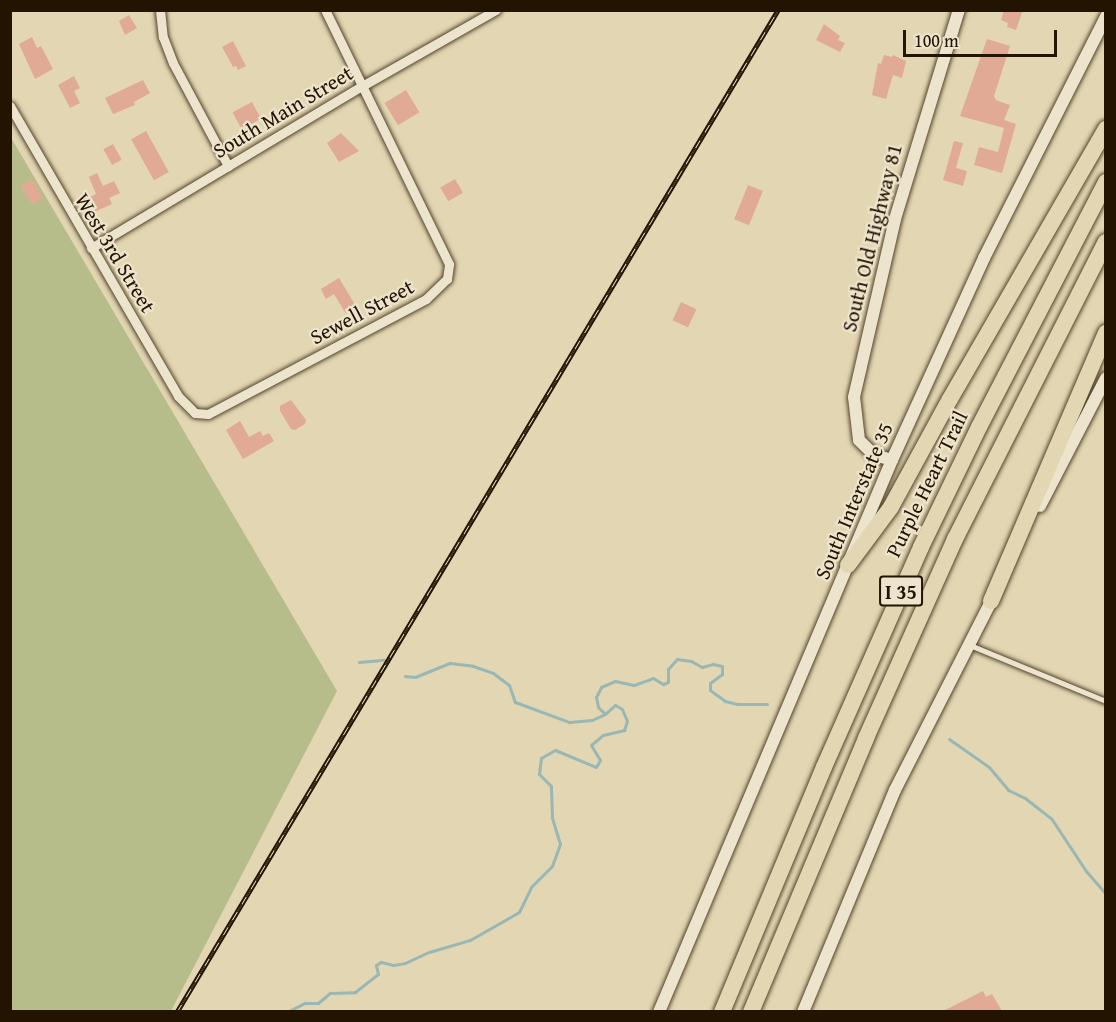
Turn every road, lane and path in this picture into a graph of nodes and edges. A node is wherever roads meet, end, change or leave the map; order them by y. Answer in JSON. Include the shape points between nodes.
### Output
{"nodes":[{"id":1,"x":160,"y":10,"type":"edge"},
{"id":2,"x":325,"y":10,"type":"edge"},
{"id":3,"x":959,"y":10,"type":"edge"},
{"id":4,"x":495,"y":11,"type":"edge"},
{"id":5,"x":1106,"y":16,"type":"edge"},
{"id":6,"x":362,"y":86,"type":"junction"},
{"id":7,"x":10,"y":106,"type":"edge"},
{"id":8,"x":1106,"y":129,"type":"edge"},
{"id":9,"x":228,"y":166,"type":"junction"},
{"id":10,"x":1106,"y":182,"type":"edge"},
{"id":11,"x":1106,"y":242,"type":"edge"},
{"id":12,"x":91,"y":248,"type":"junction"},
{"id":13,"x":1106,"y":333,"type":"edge"},
{"id":14,"x":1105,"y":380,"type":"edge"},
{"id":15,"x":195,"y":413,"type":"joint"},
{"id":16,"x":892,"y":460,"type":"junction"},
{"id":17,"x":848,"y":565,"type":"junction"},
{"id":18,"x":991,"y":600,"type":"junction"},
{"id":19,"x":970,"y":645,"type":"junction"},
{"id":20,"x":1106,"y":701,"type":"edge"},
{"id":21,"x":659,"y":1011,"type":"edge"},
{"id":22,"x":722,"y":1011,"type":"edge"},
{"id":23,"x":751,"y":1011,"type":"edge"},
{"id":24,"x":803,"y":1011,"type":"edge"}],
"edges":[{"from":1,"to":9,"type":"street","via":[[163,37],[173,63]]},
{"from":2,"to":6,"type":"street","name":"Sewell Street"},
{"from":3,"to":16,"type":"main road","name":"South Old Highway 81","via":[[895,219],[854,397],[859,440],[874,455]]},
{"from":4,"to":6,"type":"street","name":"South Main Street"},
{"from":5,"to":16,"type":"main road","name":"South Interstate 35","via":[[984,258]]},
{"from":6,"to":9,"type":"street","name":"South Main Street"},
{"from":6,"to":15,"type":"street","name":"Sewell Street","via":[[449,264],[447,279],[426,299],[208,414]]},
{"from":7,"to":12,"type":"street","name":"West 3rd Street"},
{"from":8,"to":17,"type":"highway","via":[[891,507]]},
{"from":9,"to":12,"type":"street","name":"South Main Street"},
{"from":10,"to":22,"type":"highway","name":"Purple Heart Trail","number":"I 35","via":[[979,427],[911,569]]},
{"from":11,"to":23,"type":"highway","number":"I 35","via":[[945,560]]},
{"from":12,"to":15,"type":"street","name":"West 3rd Street","via":[[178,396]]},
{"from":13,"to":18,"type":"highway"},
{"from":14,"to":18,"type":"main road"},
{"from":16,"to":17,"type":"main road","name":"South Interstate 35"},
{"from":17,"to":21,"type":"main road","name":"South Interstate 35"},
{"from":18,"to":19,"type":"main road"},
{"from":19,"to":20,"type":"lane"},
{"from":19,"to":24,"type":"main road","via":[[909,760]]}]}
